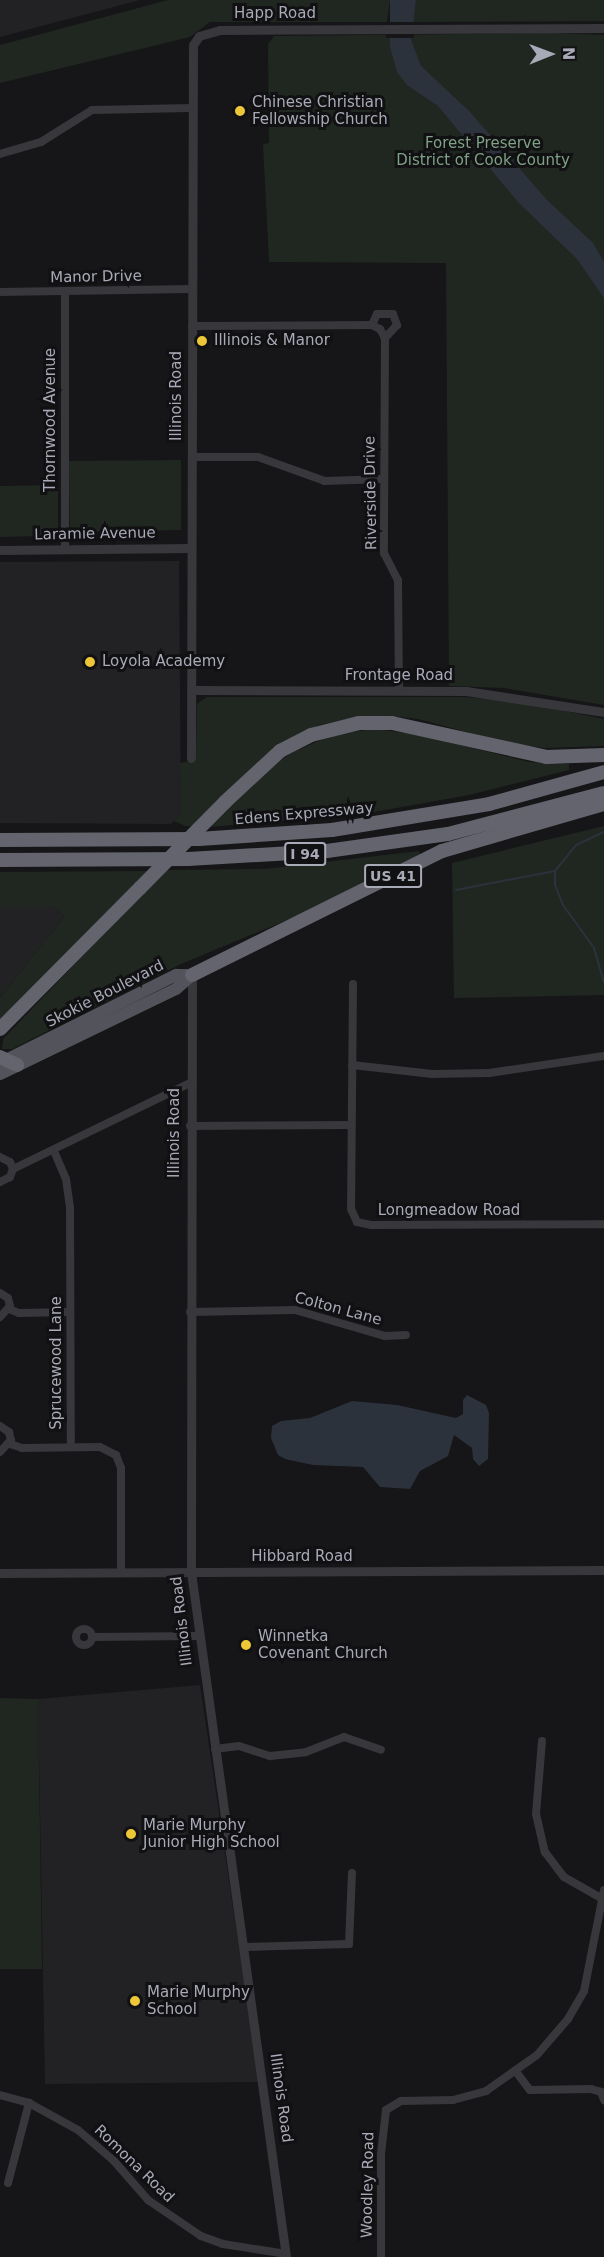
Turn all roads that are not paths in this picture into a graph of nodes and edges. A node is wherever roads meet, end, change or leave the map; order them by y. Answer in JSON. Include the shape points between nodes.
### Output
{"nodes":[{"id":1,"x":604,"y":28,"type":"edge"},
{"id":2,"x":199,"y":36,"type":"joint"},
{"id":3,"x":191,"y":108,"type":"junction"},
{"id":4,"x":0,"y":154,"type":"edge"},
{"id":5,"x":191,"y":289,"type":"junction"},
{"id":6,"x":65,"y":291,"type":"junction"},
{"id":7,"x":0,"y":292,"type":"edge"},
{"id":8,"x":192,"y":326,"type":"junction"},
{"id":9,"x":376,"y":327,"type":"junction"},
{"id":10,"x":385,"y":338,"type":"junction"},
{"id":11,"x":192,"y":457,"type":"junction"},
{"id":12,"x":384,"y":479,"type":"junction"},
{"id":13,"x":191,"y":548,"type":"junction"},
{"id":14,"x":65,"y":549,"type":"junction"},
{"id":15,"x":0,"y":550,"type":"edge"},
{"id":16,"x":192,"y":690,"type":"junction"},
{"id":17,"x":399,"y":690,"type":"junction"},
{"id":18,"x":604,"y":712,"type":"edge"},
{"id":19,"x":604,"y":755,"type":"edge"},
{"id":20,"x":191,"y":758,"type":"dead end"},
{"id":21,"x":604,"y":772,"type":"edge"},
{"id":22,"x":604,"y":793,"type":"edge"},
{"id":23,"x":604,"y":804,"type":"edge"},
{"id":24,"x":0,"y":840,"type":"edge"},
{"id":25,"x":0,"y":860,"type":"edge"},
{"id":26,"x":192,"y":975,"type":"junction"},
{"id":27,"x":353,"y":984,"type":"dead end"},
{"id":28,"x":0,"y":1029,"type":"edge"},
{"id":29,"x":604,"y":1056,"type":"edge"},
{"id":30,"x":4,"y":1064,"type":"edge"},
{"id":31,"x":352,"y":1065,"type":"junction"},
{"id":32,"x":190,"y":1083,"type":"junction"},
{"id":33,"x":351,"y":1125,"type":"junction"},
{"id":34,"x":190,"y":1126,"type":"junction"},
{"id":35,"x":54,"y":1150,"type":"junction"},
{"id":36,"x":0,"y":1157,"type":"edge"},
{"id":37,"x":13,"y":1169,"type":"junction"},
{"id":38,"x":0,"y":1182,"type":"edge"},
{"id":39,"x":604,"y":1224,"type":"edge"},
{"id":40,"x":0,"y":1293,"type":"edge"},
{"id":41,"x":9,"y":1309,"type":"junction"},
{"id":42,"x":70,"y":1312,"type":"junction"},
{"id":43,"x":190,"y":1312,"type":"junction"},
{"id":44,"x":0,"y":1317,"type":"edge"},
{"id":45,"x":406,"y":1335,"type":"dead end"},
{"id":46,"x":0,"y":1426,"type":"edge"},
{"id":47,"x":10,"y":1444,"type":"junction"},
{"id":48,"x":71,"y":1448,"type":"junction"},
{"id":49,"x":0,"y":1452,"type":"edge"},
{"id":50,"x":604,"y":1570,"type":"edge"},
{"id":51,"x":191,"y":1572,"type":"junction"},
{"id":52,"x":0,"y":1573,"type":"edge"},
{"id":53,"x":121,"y":1573,"type":"junction"},
{"id":54,"x":198,"y":1636,"type":"junction"},
{"id":55,"x":92,"y":1637,"type":"dead end"},
{"id":56,"x":542,"y":1741,"type":"dead end"},
{"id":57,"x":215,"y":1749,"type":"junction"},
{"id":58,"x":381,"y":1750,"type":"dead end"},
{"id":59,"x":352,"y":1873,"type":"dead end"},
{"id":60,"x":604,"y":1890,"type":"edge"},
{"id":61,"x":601,"y":1899,"type":"junction"},
{"id":62,"x":244,"y":1947,"type":"junction"},
{"id":63,"x":517,"y":2073,"type":"junction"},
{"id":64,"x":0,"y":2095,"type":"edge"},
{"id":65,"x":604,"y":2100,"type":"edge"},
{"id":66,"x":28,"y":2103,"type":"junction"},
{"id":67,"x":8,"y":2184,"type":"dead end"},
{"id":68,"x":286,"y":2255,"type":"edge"},
{"id":69,"x":381,"y":2257,"type":"edge"}],
"edges":[{"from":1,"to":2,"type":"street","name":"Happ Road","via":[[220,30]]},
{"from":2,"to":3,"type":"street","name":"Illinois Road","via":[[190,58]]},
{"from":3,"to":4,"type":"street","via":[[92,110],[41,142]]},
{"from":3,"to":5,"type":"street","name":"Illinois Road"},
{"from":5,"to":6,"type":"street","name":"Manor Drive"},
{"from":5,"to":8,"type":"street","name":"Illinois Road"},
{"from":6,"to":7,"type":"street","name":"Manor Drive"},
{"from":6,"to":14,"type":"street","name":"Thornwood Avenue"},
{"from":8,"to":9,"type":"street"},
{"from":8,"to":11,"type":"street","name":"Illinois Road"},
{"from":9,"to":10,"type":"street","name":"Riverside Drive"},
{"from":9,"to":10,"type":"street","via":[[376,314],[393,314],[395,331]]},
{"from":10,"to":12,"type":"street","name":"Riverside Drive"},
{"from":11,"to":12,"type":"street","via":[[258,457],[315,480]]},
{"from":11,"to":13,"type":"street","name":"Illinois Road"},
{"from":12,"to":17,"type":"street","name":"Riverside Drive","via":[[384,553],[398,580]]},
{"from":13,"to":14,"type":"street","name":"Laramie Avenue"},
{"from":13,"to":16,"type":"street","name":"Illinois Road"},
{"from":14,"to":15,"type":"street","name":"Laramie Avenue"},
{"from":16,"to":17,"type":"street","name":"Frontage Road"},
{"from":16,"to":20,"type":"street","name":"Illinois Road"},
{"from":17,"to":18,"type":"street","name":"Frontage Road","via":[[502,694]]},
{"from":19,"to":28,"type":"highway","bridge":true,"via":[[546,757],[409,726],[359,723],[311,735],[280,751],[225,802]]},
{"from":21,"to":24,"type":"highway","name":"Edens Expressway","number":"I 94","via":[[489,804],[332,830],[199,839]]},
{"from":22,"to":25,"type":"highway","number":"I 94","via":[[448,834],[300,854]]},
{"from":23,"to":26,"type":"highway","number":"US 41","via":[[442,851]]},
{"from":26,"to":30,"type":"main road","name":"Skokie Boulevard","number":"US 41","via":[[176,975]]},
{"from":26,"to":32,"type":"street","name":"Illinois Road"},
{"from":27,"to":31,"type":"street","name":"Longmeadow Road"},
{"from":29,"to":31,"type":"street","via":[[489,1073],[432,1074]]},
{"from":31,"to":33,"type":"street","name":"Longmeadow Road"},
{"from":32,"to":34,"type":"street","name":"Illinois Road"},
{"from":32,"to":35,"type":"street"},
{"from":33,"to":34,"type":"street"},
{"from":33,"to":39,"type":"street","name":"Longmeadow Road","via":[[351,1209],[361,1224]]},
{"from":34,"to":43,"type":"street","name":"Illinois Road"},
{"from":35,"to":37,"type":"street"},
{"from":35,"to":42,"type":"street","name":"Sprucewood Lane","via":[[66,1179],[70,1207]]},
{"from":36,"to":37,"type":"street","via":[[10,1161]]},
{"from":37,"to":38,"type":"street","via":[[10,1177]]},
{"from":40,"to":41,"type":"street","via":[[8,1298]]},
{"from":41,"to":42,"type":"street","via":[[19,1313]]},
{"from":41,"to":44,"type":"street"},
{"from":42,"to":48,"type":"street","name":"Sprucewood Lane"},
{"from":43,"to":45,"type":"street","name":"Colton Lane","via":[[295,1310],[385,1336]]},
{"from":43,"to":51,"type":"street","name":"Illinois Road"},
{"from":46,"to":47,"type":"street","via":[[9,1432]]},
{"from":47,"to":48,"type":"street","via":[[22,1448]]},
{"from":47,"to":49,"type":"street"},
{"from":48,"to":53,"type":"street","name":"Sprucewood Lane","via":[[106,1448],[119,1461]]},
{"from":50,"to":51,"type":"street","name":"Hibbard Road"},
{"from":51,"to":53,"type":"street","name":"Hibbard Road"},
{"from":51,"to":54,"type":"street","name":"Illinois Road"},
{"from":52,"to":53,"type":"street","name":"Hibbard Road"},
{"from":54,"to":55,"type":"street"},
{"from":54,"to":57,"type":"street","name":"Illinois Road"},
{"from":56,"to":61,"type":"street","via":[[536,1814],[544,1852],[564,1877]]},
{"from":57,"to":58,"type":"street","via":[[239,1746],[262,1755],[306,1752],[344,1737]]},
{"from":57,"to":62,"type":"street","name":"Illinois Road"},
{"from":59,"to":62,"type":"street","via":[[352,1934],[348,1945]]},
{"from":60,"to":61,"type":"street","name":"Woodley Road"},
{"from":61,"to":63,"type":"street","name":"Woodley Road","via":[[586,1981],[578,2003],[556,2036]]},
{"from":62,"to":68,"type":"street","name":"Illinois Road"},
{"from":63,"to":65,"type":"street","via":[[530,2090],[591,2089],[601,2092]]},
{"from":63,"to":69,"type":"street","name":"Woodley Road","via":[[497,2086],[464,2098],[389,2105],[382,2129]]},
{"from":64,"to":66,"type":"street","name":"Romona Road"},
{"from":66,"to":67,"type":"street"},
{"from":66,"to":68,"type":"street","name":"Romona Road","via":[[93,2141],[148,2200],[183,2226],[223,2244]]}]}
